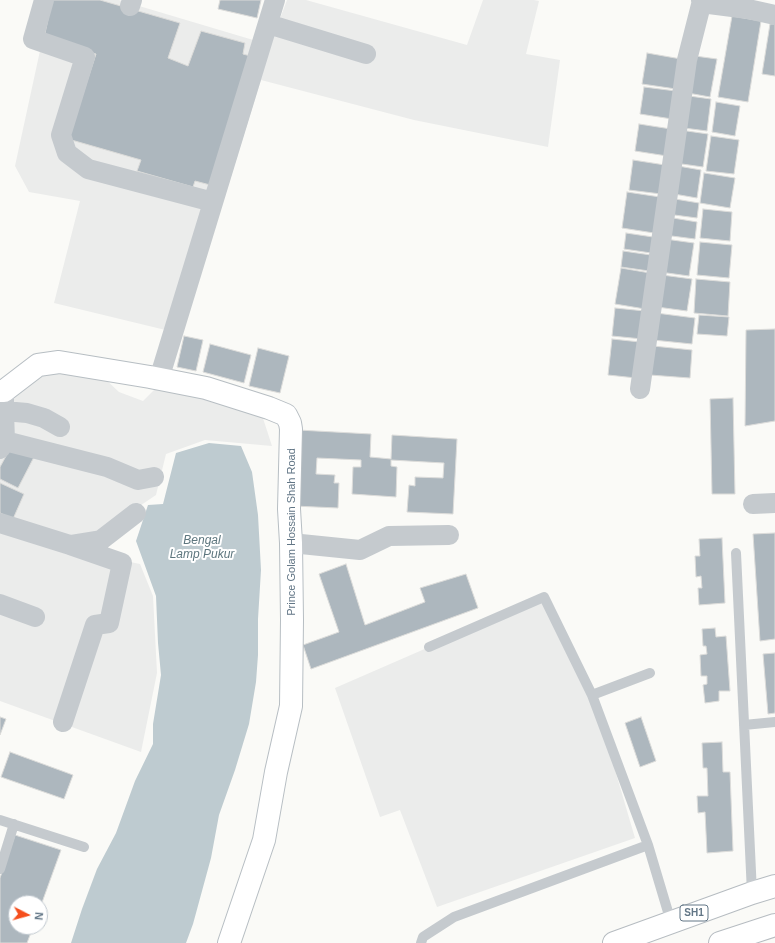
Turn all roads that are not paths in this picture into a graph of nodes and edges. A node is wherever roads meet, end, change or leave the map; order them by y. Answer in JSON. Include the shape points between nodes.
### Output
{"nodes":[{"id":1,"x":44,"y":0,"type":"edge"},
{"id":2,"x":275,"y":0,"type":"edge"},
{"id":3,"x":702,"y":0,"type":"edge"},
{"id":4,"x":749,"y":4,"type":"edge"},
{"id":5,"x":775,"y":15,"type":"edge"},
{"id":6,"x":268,"y":24,"type":"junction"},
{"id":7,"x":366,"y":54,"type":"dead end"},
{"id":8,"x":213,"y":202,"type":"junction"},
{"id":9,"x":159,"y":379,"type":"junction"},
{"id":10,"x":640,"y":388,"type":"dead end"},
{"id":11,"x":3,"y":398,"type":"edge"},
{"id":12,"x":60,"y":427,"type":"dead end"},
{"id":13,"x":2,"y":445,"type":"edge"},
{"id":14,"x":154,"y":477,"type":"dead end"},
{"id":15,"x":775,"y":503,"type":"edge"},
{"id":16,"x":753,"y":504,"type":"dead end"},
{"id":17,"x":136,"y":513,"type":"dead end"},
{"id":18,"x":0,"y":523,"type":"edge"},
{"id":19,"x":449,"y":536,"type":"dead end"},
{"id":20,"x":291,"y":543,"type":"junction"},
{"id":21,"x":70,"y":545,"type":"junction"},
{"id":22,"x":736,"y":552,"type":"dead end"},
{"id":23,"x":0,"y":604,"type":"edge"},
{"id":24,"x":35,"y":617,"type":"dead end"},
{"id":25,"x":429,"y":647,"type":"dead end"},
{"id":26,"x":650,"y":673,"type":"dead end"},
{"id":27,"x":592,"y":694,"type":"junction"},
{"id":28,"x":62,"y":722,"type":"dead end"},
{"id":29,"x":775,"y":722,"type":"edge"},
{"id":30,"x":744,"y":725,"type":"junction"},
{"id":31,"x":0,"y":820,"type":"edge"},
{"id":32,"x":14,"y":824,"type":"junction"},
{"id":33,"x":648,"y":845,"type":"junction"},
{"id":34,"x":84,"y":847,"type":"dead end"},
{"id":35,"x":0,"y":869,"type":"edge"},
{"id":36,"x":775,"y":886,"type":"edge"},
{"id":37,"x":752,"y":893,"type":"junction"},
{"id":38,"x":671,"y":922,"type":"junction"},
{"id":39,"x":775,"y":925,"type":"edge"},
{"id":40,"x":230,"y":943,"type":"edge"},
{"id":41,"x":421,"y":943,"type":"edge"},
{"id":42,"x":614,"y":943,"type":"edge"},
{"id":43,"x":720,"y":943,"type":"edge"}],
"edges":[{"from":1,"to":8,"type":"street","via":[[33,39],[85,57],[61,135],[67,153],[88,169]]},
{"from":2,"to":6,"type":"street"},
{"from":3,"to":4,"type":"street","via":[[709,4]]},
{"from":3,"to":10,"type":"street","via":[[688,60]]},
{"from":4,"to":5,"type":"street"},
{"from":6,"to":7,"type":"street"},
{"from":6,"to":8,"type":"street"},
{"from":8,"to":9,"type":"street"},
{"from":9,"to":11,"type":"street","name":"Prince Golam Hossain Shah Road","via":[[60,362],[38,365]]},
{"from":9,"to":20,"type":"street","name":"Prince Golam Hossain Shah Road","via":[[206,388],[286,415],[291,429]]},
{"from":11,"to":12,"type":"street","via":[[26,413],[44,418]]},
{"from":11,"to":13,"type":"street"},
{"from":13,"to":14,"type":"street","via":[[107,467],[138,480]]},
{"from":15,"to":16,"type":"street"},
{"from":17,"to":21,"type":"street","via":[[101,540]]},
{"from":18,"to":21,"type":"street"},
{"from":19,"to":20,"type":"street","via":[[389,536],[360,550]]},
{"from":20,"to":40,"type":"street","name":"Prince Golam Hossain Shah Road","via":[[291,706],[264,840]]},
{"from":21,"to":28,"type":"street","via":[[122,563],[109,623],[95,625]]},
{"from":22,"to":30,"type":"lane"},
{"from":23,"to":24,"type":"street"},
{"from":25,"to":27,"type":"lane","via":[[544,597]]},
{"from":26,"to":27,"type":"lane"},
{"from":27,"to":33,"type":"lane"},
{"from":29,"to":30,"type":"lane"},
{"from":30,"to":37,"type":"lane"},
{"from":31,"to":32,"type":"lane"},
{"from":32,"to":34,"type":"lane"},
{"from":32,"to":35,"type":"lane"},
{"from":33,"to":38,"type":"lane"},
{"from":33,"to":41,"type":"lane","via":[[454,917],[423,938]]},
{"from":36,"to":37,"type":"street","number":"SH1"},
{"from":37,"to":38,"type":"street","number":"SH1"},
{"from":38,"to":42,"type":"street","number":"SH1"},
{"from":39,"to":43,"type":"street"}]}
